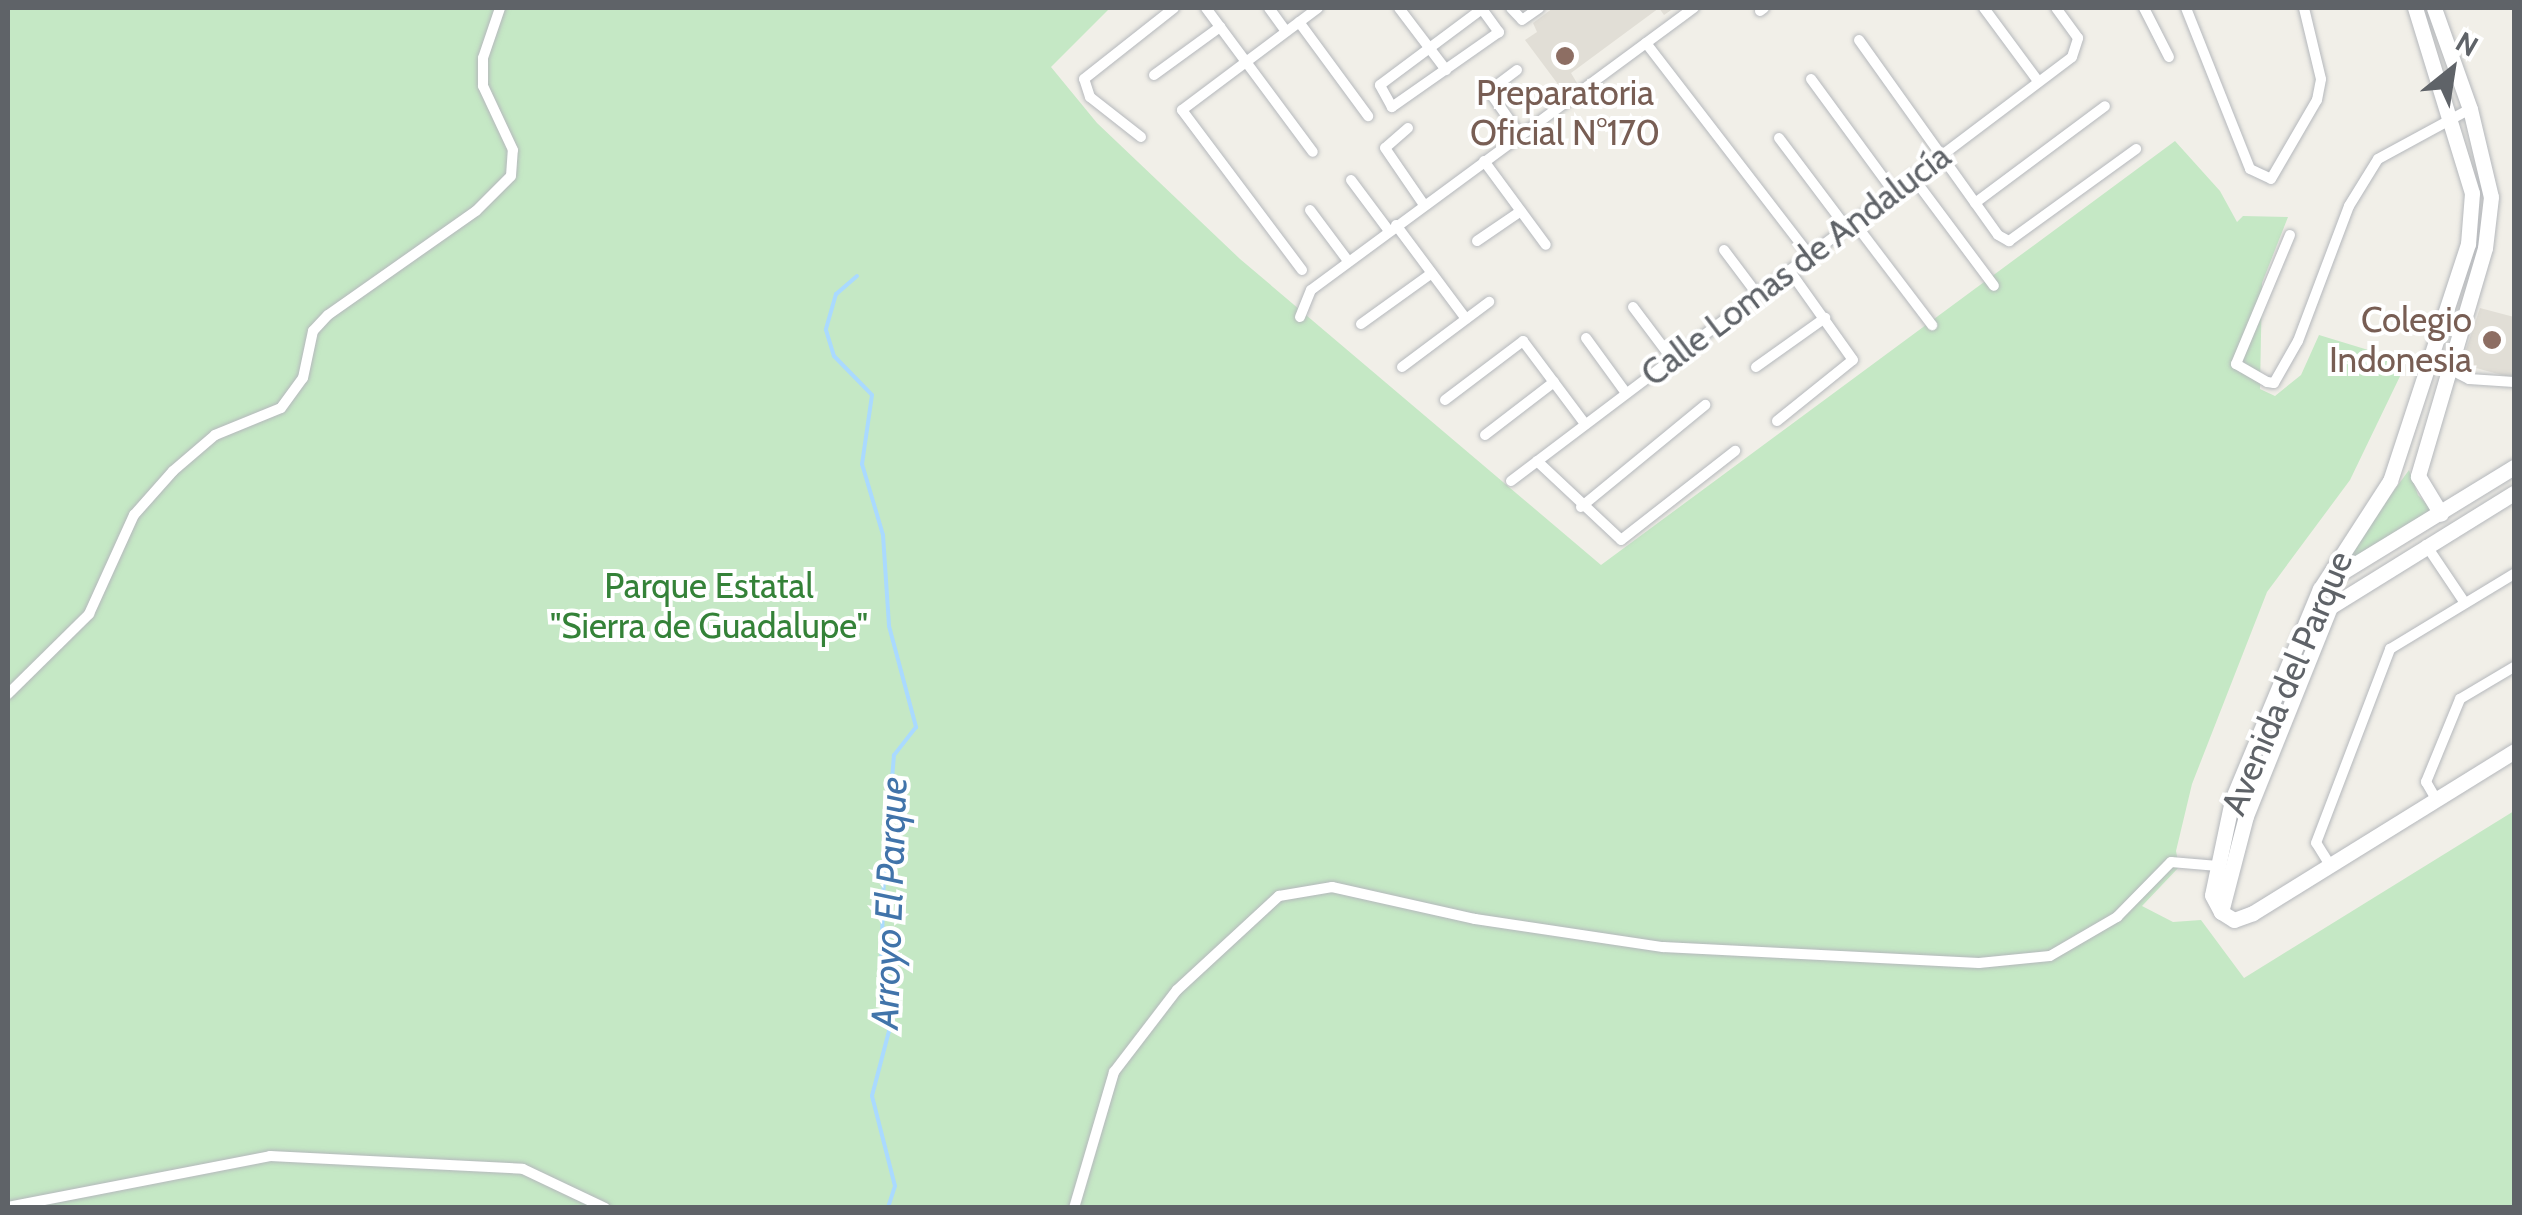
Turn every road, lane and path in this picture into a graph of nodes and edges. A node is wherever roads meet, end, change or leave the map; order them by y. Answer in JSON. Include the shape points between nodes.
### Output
{"nodes":[{"id":1,"x":500,"y":8,"type":"edge"},
{"id":2,"x":1174,"y":8,"type":"edge"},
{"id":3,"x":1206,"y":8,"type":"edge"},
{"id":4,"x":1270,"y":8,"type":"edge"},
{"id":5,"x":1318,"y":8,"type":"edge"},
{"id":6,"x":1399,"y":8,"type":"edge"},
{"id":7,"x":1511,"y":8,"type":"edge"},
{"id":8,"x":1539,"y":8,"type":"edge"},
{"id":9,"x":1694,"y":8,"type":"edge"},
{"id":10,"x":1984,"y":8,"type":"edge"},
{"id":11,"x":2056,"y":8,"type":"edge"},
{"id":12,"x":2144,"y":8,"type":"edge"},
{"id":13,"x":2186,"y":8,"type":"edge"},
{"id":14,"x":2304,"y":8,"type":"edge"},
{"id":15,"x":2416,"y":8,"type":"edge"},
{"id":16,"x":2434,"y":8,"type":"edge"},
{"id":17,"x":1299,"y":22,"type":"junction"},
{"id":18,"x":1220,"y":28,"type":"junction"},
{"id":19,"x":1286,"y":31,"type":"junction"},
{"id":20,"x":1859,"y":40,"type":"dead end"},
{"id":21,"x":1646,"y":43,"type":"junction"},
{"id":22,"x":1430,"y":49,"type":"junction"},
{"id":23,"x":2169,"y":57,"type":"dead end"},
{"id":24,"x":1245,"y":61,"type":"junction"},
{"id":25,"x":1446,"y":70,"type":"junction"},
{"id":26,"x":1517,"y":70,"type":"dead end"},
{"id":27,"x":1154,"y":75,"type":"dead end"},
{"id":28,"x":1811,"y":79,"type":"dead end"},
{"id":29,"x":2038,"y":81,"type":"junction"},
{"id":30,"x":2105,"y":106,"type":"dead end"},
{"id":31,"x":2470,"y":108,"type":"junction"},
{"id":32,"x":1368,"y":116,"type":"dead end"},
{"id":33,"x":2452,"y":116,"type":"junction"},
{"id":34,"x":1408,"y":128,"type":"dead end"},
{"id":35,"x":1520,"y":135,"type":"junction"},
{"id":36,"x":1141,"y":137,"type":"dead end"},
{"id":37,"x":1779,"y":138,"type":"dead end"},
{"id":38,"x":2136,"y":149,"type":"dead end"},
{"id":39,"x":1312,"y":152,"type":"dead end"},
{"id":40,"x":1940,"y":154,"type":"junction"},
{"id":41,"x":1484,"y":161,"type":"junction"},
{"id":42,"x":1912,"y":176,"type":"junction"},
{"id":43,"x":1351,"y":180,"type":"dead end"},
{"id":44,"x":1893,"y":191,"type":"junction"},
{"id":45,"x":1975,"y":203,"type":"junction"},
{"id":46,"x":1424,"y":205,"type":"junction"},
{"id":47,"x":1310,"y":210,"type":"dead end"},
{"id":48,"x":1521,"y":211,"type":"junction"},
{"id":49,"x":1849,"y":224,"type":"junction"},
{"id":50,"x":1392,"y":228,"type":"junction"},
{"id":51,"x":2290,"y":235,"type":"dead end"},
{"id":52,"x":1478,"y":242,"type":"dead end"},
{"id":53,"x":1546,"y":245,"type":"dead end"},
{"id":54,"x":1724,"y":250,"type":"dead end"},
{"id":55,"x":1809,"y":255,"type":"junction"},
{"id":56,"x":1348,"y":261,"type":"junction"},
{"id":57,"x":1302,"y":270,"type":"dead end"},
{"id":58,"x":1789,"y":270,"type":"junction"},
{"id":59,"x":1432,"y":273,"type":"junction"},
{"id":60,"x":1994,"y":286,"type":"dead end"},
{"id":61,"x":1757,"y":294,"type":"junction"},
{"id":62,"x":1489,"y":302,"type":"dead end"},
{"id":63,"x":1633,"y":306,"type":"dead end"},
{"id":64,"x":1300,"y":317,"type":"dead end"},
{"id":65,"x":1825,"y":318,"type":"junction"},
{"id":66,"x":1466,"y":319,"type":"junction"},
{"id":67,"x":1361,"y":324,"type":"dead end"},
{"id":68,"x":1932,"y":325,"type":"dead end"},
{"id":69,"x":1586,"y":338,"type":"dead end"},
{"id":70,"x":1672,"y":359,"type":"junction"},
{"id":71,"x":2430,"y":359,"type":"junction"},
{"id":72,"x":1402,"y":367,"type":"dead end"},
{"id":73,"x":1756,"y":368,"type":"dead end"},
{"id":74,"x":2446,"y":368,"type":"junction"},
{"id":75,"x":1554,"y":382,"type":"junction"},
{"id":76,"x":2514,"y":382,"type":"edge"},
{"id":77,"x":1626,"y":393,"type":"junction"},
{"id":78,"x":1445,"y":400,"type":"dead end"},
{"id":79,"x":1705,"y":405,"type":"dead end"},
{"id":80,"x":1778,"y":421,"type":"dead end"},
{"id":81,"x":1585,"y":424,"type":"junction"},
{"id":82,"x":1485,"y":435,"type":"dead end"},
{"id":83,"x":1735,"y":451,"type":"dead end"},
{"id":84,"x":1537,"y":462,"type":"junction"},
{"id":85,"x":2507,"y":471,"type":"edge"},
{"id":86,"x":1512,"y":480,"type":"dead end"},
{"id":87,"x":2513,"y":493,"type":"edge"},
{"id":88,"x":1582,"y":506,"type":"junction"},
{"id":89,"x":2441,"y":514,"type":"junction"},
{"id":90,"x":2426,"y":545,"type":"junction"},
{"id":91,"x":2514,"y":574,"type":"edge"},
{"id":92,"x":2320,"y":589,"type":"junction"},
{"id":93,"x":2465,"y":604,"type":"junction"},
{"id":94,"x":2302,"y":652,"type":"junction"},
{"id":95,"x":2514,"y":666,"type":"edge"},
{"id":96,"x":8,"y":694,"type":"edge"},
{"id":97,"x":2514,"y":750,"type":"edge"},
{"id":98,"x":2436,"y":799,"type":"junction"},
{"id":99,"x":2330,"y":865,"type":"junction"},
{"id":100,"x":2218,"y":866,"type":"junction"},
{"id":101,"x":2221,"y":912,"type":"junction"},
{"id":102,"x":8,"y":1207,"type":"edge"},
{"id":103,"x":606,"y":1208,"type":"edge"},
{"id":104,"x":1074,"y":1208,"type":"edge"}],
"edges":[{"from":1,"to":96,"type":"street","via":[[483,86],[513,150],[511,176],[476,211],[312,331],[302,378],[281,408],[215,435],[173,471],[134,515],[89,614]]},
{"from":2,"to":36,"type":"street","via":[[1084,79],[1090,98]]},
{"from":3,"to":18,"type":"street"},
{"from":4,"to":19,"type":"street"},
{"from":5,"to":17,"type":"street"},
{"from":6,"to":22,"type":"street"},
{"from":7,"to":8,"type":"street","via":[[1522,20]]},
{"from":9,"to":21,"type":"street"},
{"from":10,"to":29,"type":"street"},
{"from":11,"to":29,"type":"street","name":"Calle Lomas de Andalucía","via":[[2079,48]]},
{"from":12,"to":23,"type":"street"},
{"from":13,"to":14,"type":"street","via":[[2250,168],[2260,178],[2277,172],[2317,100],[2321,79]]},
{"from":15,"to":33,"type":"street","name":"Avenida del Parque"},
{"from":16,"to":31,"type":"street"},
{"from":17,"to":19,"type":"street"},
{"from":17,"to":32,"type":"street"},
{"from":18,"to":24,"type":"street"},
{"from":18,"to":27,"type":"street"},
{"from":19,"to":24,"type":"street"},
{"from":20,"to":40,"type":"street"},
{"from":21,"to":35,"type":"street"},
{"from":21,"to":55,"type":"street"},
{"from":22,"to":25,"type":"street"},
{"from":22,"to":25,"type":"street","via":[[1380,90],[1394,108]]},
{"from":22,"to":25,"type":"street","via":[[1482,9],[1500,26]]},
{"from":24,"to":39,"type":"street"},
{"from":24,"to":57,"type":"street","via":[[1182,110]]},
{"from":26,"to":35,"type":"street","via":[[1489,91]]},
{"from":28,"to":44,"type":"street"},
{"from":29,"to":40,"type":"street","name":"Calle Lomas de Andalucía"},
{"from":30,"to":45,"type":"street"},
{"from":31,"to":33,"type":"street"},
{"from":31,"to":74,"type":"street","via":[[2492,197],[2485,248]]},
{"from":33,"to":51,"type":"street","via":[[2378,159],[2349,206],[2298,342],[2274,383],[2236,364]]},
{"from":33,"to":71,"type":"street","name":"Avenida del Parque","via":[[2474,198],[2468,244]]},
{"from":34,"to":46,"type":"street","via":[[1385,148]]},
{"from":35,"to":41,"type":"street"},
{"from":37,"to":49,"type":"street"},
{"from":38,"to":45,"type":"street","via":[[2021,238],[1998,235]]},
{"from":40,"to":42,"type":"street","name":"Calle Lomas de Andalucía"},
{"from":40,"to":45,"type":"street"},
{"from":41,"to":46,"type":"street"},
{"from":41,"to":48,"type":"street"},
{"from":42,"to":44,"type":"street","name":"Calle Lomas de Andalucía"},
{"from":42,"to":60,"type":"street"},
{"from":43,"to":50,"type":"street"},
{"from":44,"to":49,"type":"street","name":"Calle Lomas de Andalucía"},
{"from":46,"to":50,"type":"street"},
{"from":47,"to":56,"type":"street"},
{"from":48,"to":52,"type":"street"},
{"from":48,"to":53,"type":"street"},
{"from":49,"to":55,"type":"street","name":"Calle Lomas de Andalucía"},
{"from":49,"to":68,"type":"street"},
{"from":50,"to":56,"type":"street"},
{"from":50,"to":59,"type":"street"},
{"from":54,"to":61,"type":"street"},
{"from":55,"to":58,"type":"street","name":"Calle Lomas de Andalucía"},
{"from":56,"to":64,"type":"street","via":[[1311,290]]},
{"from":58,"to":61,"type":"street","name":"Calle Lomas de Andalucía"},
{"from":58,"to":65,"type":"street"},
{"from":59,"to":66,"type":"street"},
{"from":59,"to":67,"type":"street"},
{"from":61,"to":70,"type":"street","name":"Calle Lomas de Andalucía"},
{"from":62,"to":66,"type":"street"},
{"from":63,"to":70,"type":"street"},
{"from":65,"to":73,"type":"street"},
{"from":65,"to":80,"type":"street","via":[[1852,364]]},
{"from":66,"to":72,"type":"street"},
{"from":69,"to":77,"type":"street"},
{"from":70,"to":77,"type":"street","name":"Calle Lomas de Andalucía"},
{"from":71,"to":74,"type":"street"},
{"from":71,"to":92,"type":"street","name":"Avenida del Parque","via":[[2390,481]]},
{"from":74,"to":76,"type":"street","via":[[2469,379]]},
{"from":74,"to":89,"type":"street","via":[[2418,476]]},
{"from":75,"to":78,"type":"street","via":[[1520,342]]},
{"from":75,"to":81,"type":"street"},
{"from":75,"to":82,"type":"street"},
{"from":77,"to":81,"type":"street","name":"Calle Lomas de Andalucía"},
{"from":79,"to":88,"type":"street"},
{"from":81,"to":84,"type":"street","name":"Calle Lomas de Andalucía"},
{"from":83,"to":88,"type":"street","via":[[1621,540]]},
{"from":84,"to":86,"type":"street","name":"Calle Lomas de Andalucía"},
{"from":84,"to":88,"type":"street"},
{"from":85,"to":87,"type":"street"},
{"from":85,"to":89,"type":"street"},
{"from":87,"to":90,"type":"street","name":"Avenida del Parque"},
{"from":89,"to":92,"type":"street"},
{"from":90,"to":93,"type":"street"},
{"from":90,"to":94,"type":"street","name":"Avenida del Parque","via":[[2335,601]]},
{"from":91,"to":93,"type":"street"},
{"from":92,"to":94,"type":"street","name":"Avenida del Parque"},
{"from":93,"to":99,"type":"street","via":[[2390,648],[2316,843]]},
{"from":94,"to":100,"type":"street","name":"Avenida del Parque","via":[[2232,800]]},
{"from":94,"to":101,"type":"street","name":"Avenida del Parque"},
{"from":95,"to":98,"type":"street","via":[[2460,699],[2426,782]]},
{"from":97,"to":98,"type":"street"},
{"from":98,"to":99,"type":"street"},
{"from":99,"to":101,"type":"street","via":[[2244,918]]},
{"from":100,"to":101,"type":"street","name":"Avenida del Parque","via":[[2212,895]]},
{"from":100,"to":104,"type":"street","via":[[2170,862],[2117,916],[2050,956],[1888,961],[1663,947],[1475,919],[1332,887],[1279,896],[1177,990],[1114,1072]]},
{"from":102,"to":103,"type":"street","via":[[270,1156],[523,1169]]}]}
